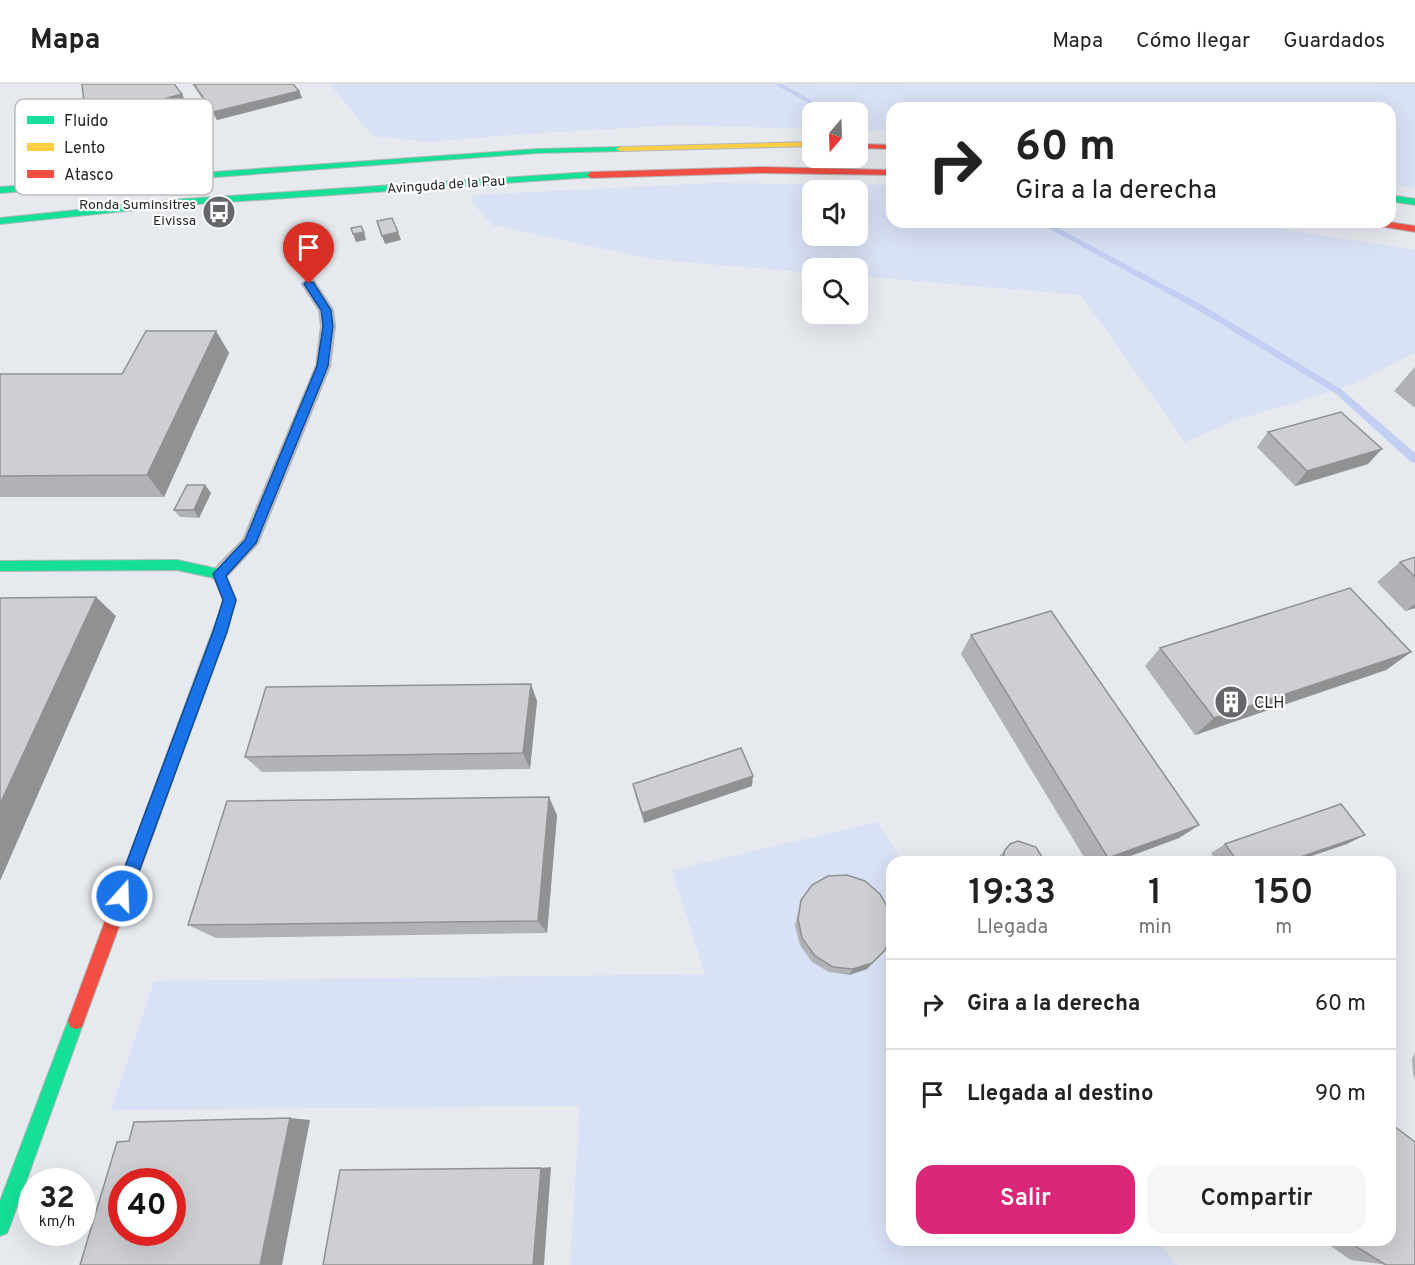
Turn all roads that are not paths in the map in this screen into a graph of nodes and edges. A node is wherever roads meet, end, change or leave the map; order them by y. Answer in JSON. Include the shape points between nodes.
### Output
{"nodes":[{"id":1,"x":802,"y":144,"type":"edge"},
{"id":2,"x":868,"y":146,"type":"edge"},
{"id":3,"x":886,"y":147,"type":"edge"},
{"id":4,"x":886,"y":172,"type":"edge"},
{"id":5,"x":213,"y":175,"type":"edge"},
{"id":6,"x":15,"y":189,"type":"edge"},
{"id":7,"x":0,"y":190,"type":"edge"},
{"id":8,"x":1396,"y":199,"type":"edge"},
{"id":9,"x":1415,"y":202,"type":"edge"},
{"id":10,"x":0,"y":221,"type":"edge"},
{"id":11,"x":1396,"y":226,"type":"edge"},
{"id":12,"x":1415,"y":229,"type":"edge"},
{"id":13,"x":309,"y":284,"type":"dead end"},
{"id":14,"x":0,"y":566,"type":"edge"},
{"id":15,"x":219,"y":574,"type":"junction"},
{"id":16,"x":0,"y":1227,"type":"edge"}],
"edges":[{"from":1,"to":5,"type":"main road","name":"Avinguda de la Pau","via":[[538,151]]},
{"from":2,"to":3,"type":"main road"},
{"from":4,"to":10,"type":"main road","name":"Avinguda de la Pau","via":[[680,171],[492,180]]},
{"from":6,"to":7,"type":"main road","name":"Avinguda de la Pau"},
{"from":8,"to":9,"type":"main road"},
{"from":11,"to":12,"type":"main road"},
{"from":13,"to":15,"type":"lane","via":[[326,310],[328,326],[322,366],[250,543]]},
{"from":14,"to":15,"type":"main road","via":[[177,565]]},
{"from":15,"to":16,"type":"main road","via":[[230,600],[220,632]]}]}
